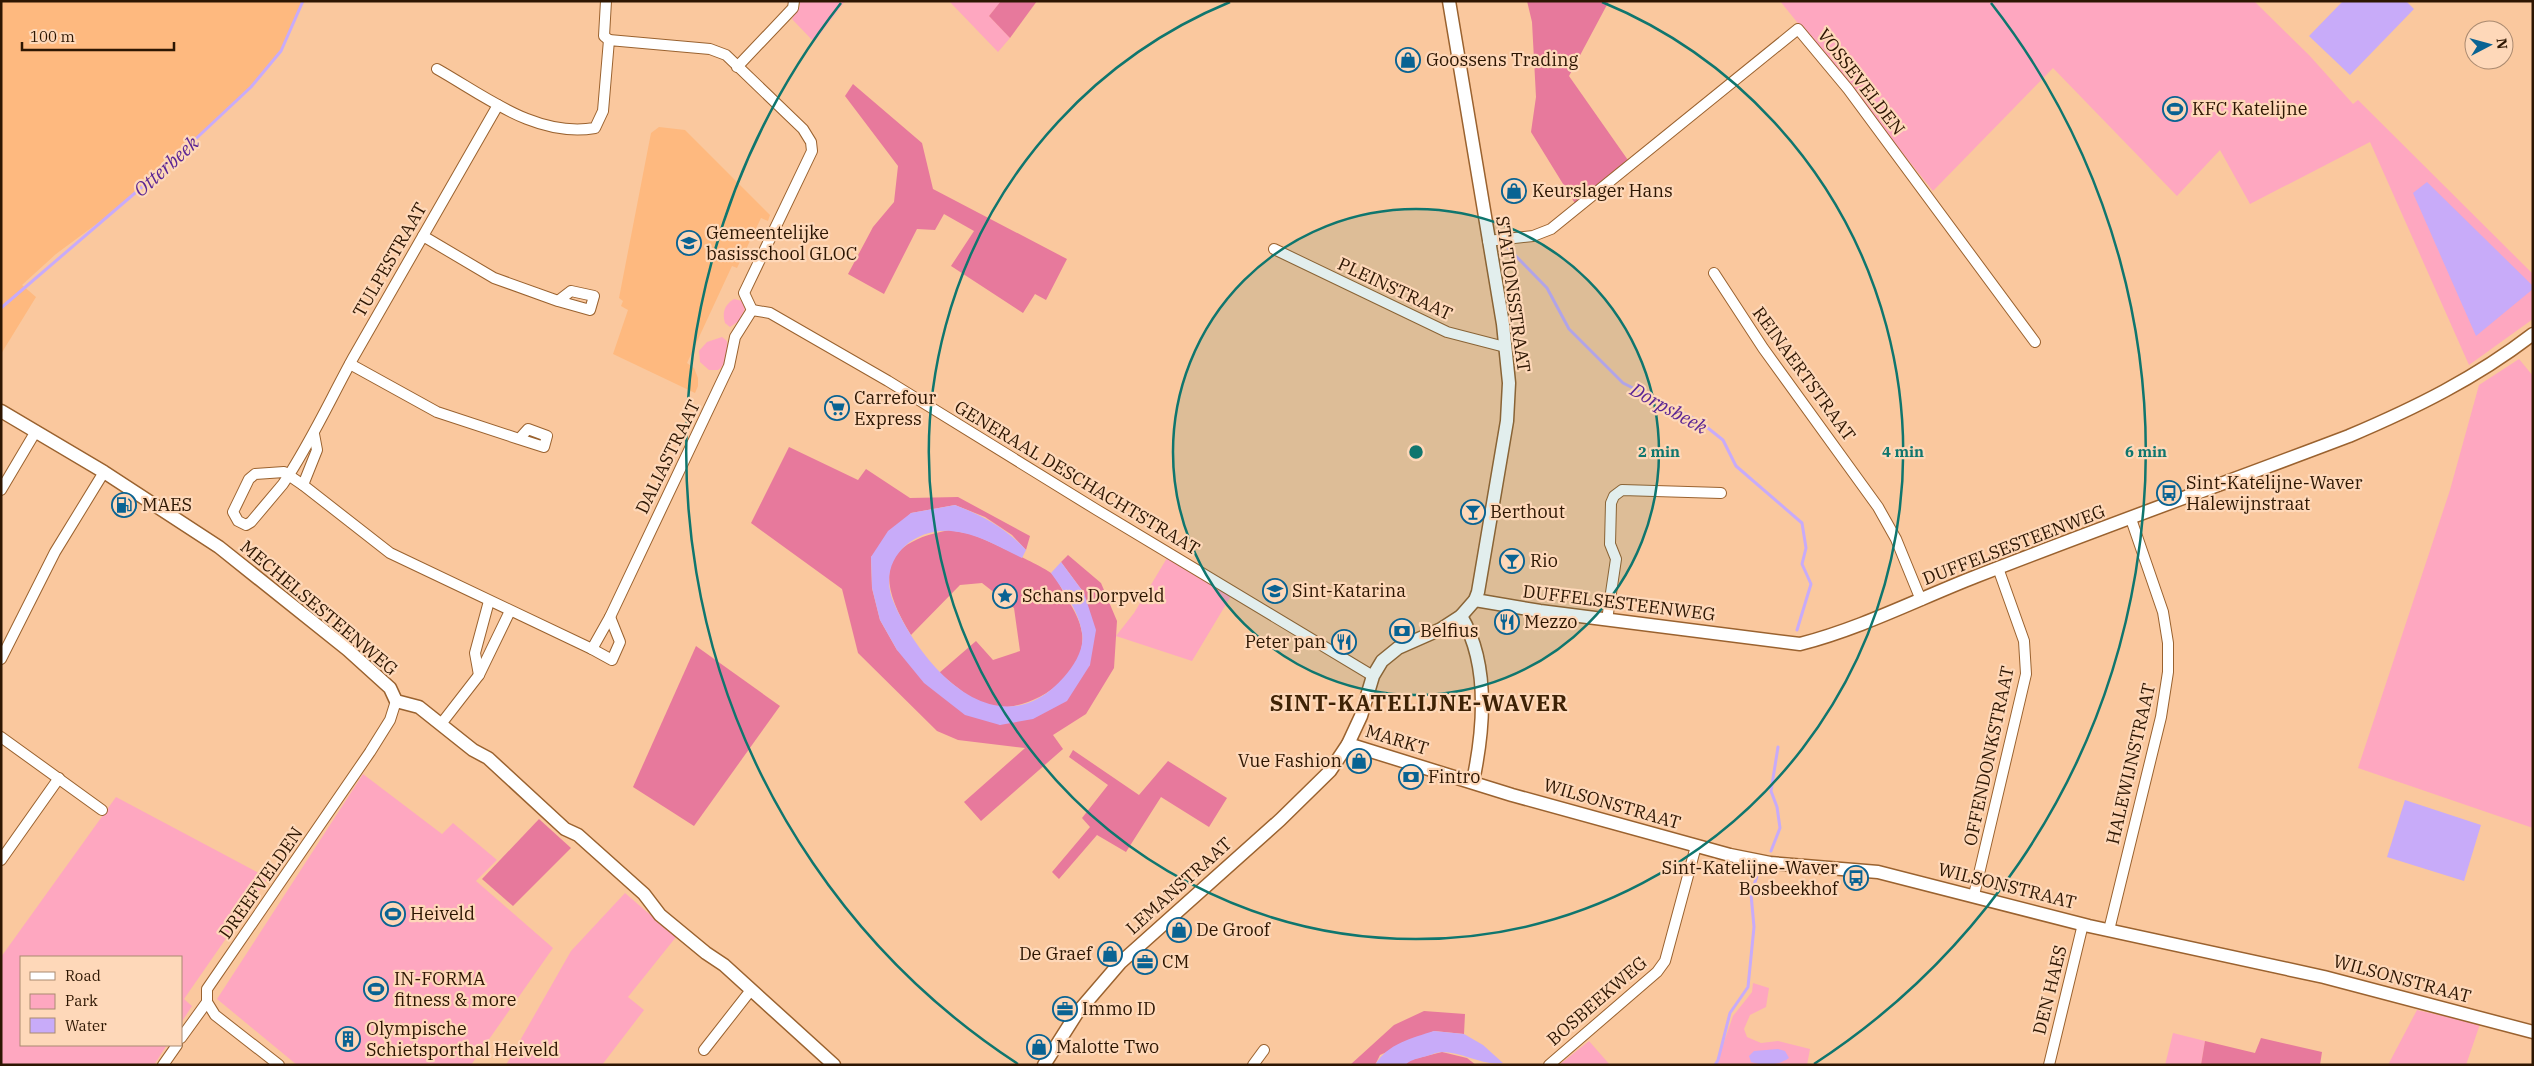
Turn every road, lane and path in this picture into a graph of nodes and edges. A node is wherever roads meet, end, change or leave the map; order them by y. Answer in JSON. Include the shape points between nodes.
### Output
{"nodes":[{"id":1,"x":606,"y":1,"type":"edge"},
{"id":2,"x":794,"y":1,"type":"edge"},
{"id":3,"x":1449,"y":1,"type":"edge"},
{"id":4,"x":609,"y":40,"type":"junction"},
{"id":5,"x":737,"y":67,"type":"junction"},
{"id":6,"x":437,"y":69,"type":"dead end"},
{"id":7,"x":498,"y":105,"type":"junction"},
{"id":8,"x":422,"y":236,"type":"junction"},
{"id":9,"x":1488,"y":241,"type":"junction"},
{"id":10,"x":1274,"y":249,"type":"dead end"},
{"id":11,"x":1714,"y":274,"type":"dead end"},
{"id":12,"x":558,"y":301,"type":"dead end"},
{"id":13,"x":752,"y":310,"type":"junction"},
{"id":14,"x":2533,"y":334,"type":"edge"},
{"id":15,"x":2035,"y":342,"type":"dead end"},
{"id":16,"x":1505,"y":347,"type":"junction"},
{"id":17,"x":350,"y":364,"type":"junction"},
{"id":18,"x":1,"y":411,"type":"edge"},
{"id":19,"x":36,"y":431,"type":"junction"},
{"id":20,"x":314,"y":434,"type":"junction"},
{"id":21,"x":518,"y":439,"type":"dead end"},
{"id":22,"x":104,"y":472,"type":"junction"},
{"id":23,"x":288,"y":474,"type":"junction"},
{"id":24,"x":303,"y":485,"type":"junction"},
{"id":25,"x":1,"y":490,"type":"edge"},
{"id":26,"x":1721,"y":493,"type":"dead end"},
{"id":27,"x":2131,"y":519,"type":"junction"},
{"id":28,"x":1998,"y":568,"type":"junction"},
{"id":29,"x":1475,"y":600,"type":"junction"},
{"id":30,"x":1921,"y":600,"type":"junction"},
{"id":31,"x":489,"y":601,"type":"junction"},
{"id":32,"x":510,"y":611,"type":"junction"},
{"id":33,"x":1461,"y":616,"type":"junction"},
{"id":34,"x":610,"y":618,"type":"junction"},
{"id":35,"x":1607,"y":620,"type":"junction"},
{"id":36,"x":592,"y":649,"type":"junction"},
{"id":37,"x":1,"y":658,"type":"edge"},
{"id":38,"x":479,"y":675,"type":"junction"},
{"id":39,"x":1374,"y":676,"type":"junction"},
{"id":40,"x":396,"y":701,"type":"junction"},
{"id":41,"x":441,"y":724,"type":"junction"},
{"id":42,"x":1,"y":737,"type":"edge"},
{"id":43,"x":1348,"y":744,"type":"junction"},
{"id":44,"x":59,"y":778,"type":"junction"},
{"id":45,"x":1473,"y":781,"type":"junction"},
{"id":46,"x":102,"y":810,"type":"dead end"},
{"id":47,"x":1696,"y":846,"type":"junction"},
{"id":48,"x":1,"y":860,"type":"edge"},
{"id":49,"x":1974,"y":895,"type":"junction"},
{"id":50,"x":2083,"y":924,"type":"junction"},
{"id":51,"x":2109,"y":930,"type":"junction"},
{"id":52,"x":751,"y":990,"type":"junction"},
{"id":53,"x":207,"y":1002,"type":"junction"},
{"id":54,"x":2533,"y":1032,"type":"edge"},
{"id":55,"x":182,"y":1037,"type":"edge"},
{"id":56,"x":175,"y":1046,"type":"edge"},
{"id":57,"x":704,"y":1050,"type":"dead end"},
{"id":58,"x":1264,"y":1050,"type":"dead end"},
{"id":59,"x":163,"y":1065,"type":"edge"},
{"id":60,"x":279,"y":1065,"type":"edge"},
{"id":61,"x":834,"y":1065,"type":"edge"},
{"id":62,"x":1044,"y":1065,"type":"edge"},
{"id":63,"x":1253,"y":1065,"type":"edge"},
{"id":64,"x":1549,"y":1065,"type":"edge"},
{"id":65,"x":2049,"y":1065,"type":"edge"}],
"edges":[{"from":1,"to":4,"type":"street","via":[[604,36]]},
{"from":2,"to":5,"type":"street","via":[[793,8]]},
{"from":3,"to":9,"type":"street","name":"STATIONSSTRAAT"},
{"from":4,"to":5,"type":"street","via":[[710,49],[726,55]]},
{"from":4,"to":7,"type":"street","via":[[603,111],[595,128],[585,130],[532,122]]},
{"from":5,"to":13,"type":"street","via":[[802,130],[811,142],[812,151],[744,293]]},
{"from":6,"to":7,"type":"street"},
{"from":7,"to":8,"type":"street","name":"TULPESTRAAT"},
{"from":8,"to":12,"type":"street","via":[[494,278]]},
{"from":8,"to":17,"type":"street","name":"TULPESTRAAT"},
{"from":9,"to":15,"type":"street","name":"VOSSEVELDEN","via":[[1533,236],[1552,229],[1798,29],[1848,89]]},
{"from":9,"to":16,"type":"street","name":"STATIONSSTRAAT"},
{"from":10,"to":16,"type":"street","name":"PLEINSTRAAT","via":[[1447,332]]},
{"from":11,"to":30,"type":"street","name":"REINAERTSTRAAT","via":[[1763,348],[1878,507],[1896,539]]},
{"from":13,"to":34,"type":"street","name":"DALIASTRAAT","via":[[735,338],[726,372]]},
{"from":13,"to":39,"type":"street","name":"GENERAAL DESCHACHTSTRAAT","via":[[770,313],[888,381]]},
{"from":14,"to":27,"type":"street","name":"DUFFELSESTEENWEG","via":[[2462,384],[2405,412]]},
{"from":16,"to":29,"type":"street","name":"STATIONSSTRAAT","via":[[1509,383],[1507,421]]},
{"from":17,"to":20,"type":"street","name":"TULPESTRAAT"},
{"from":17,"to":21,"type":"street","via":[[437,412]]},
{"from":18,"to":19,"type":"street","name":"MECHELSESTEENWEG"},
{"from":19,"to":22,"type":"street","name":"MECHELSESTEENWEG"},
{"from":19,"to":25,"type":"street"},
{"from":20,"to":23,"type":"street","name":"TULPESTRAAT"},
{"from":20,"to":24,"type":"street","name":"TULPESTRAAT","via":[[317,450]]},
{"from":22,"to":37,"type":"street","via":[[55,552]]},
{"from":22,"to":40,"type":"street","name":"MECHELSESTEENWEG","via":[[219,547],[348,650],[390,688]]},
{"from":23,"to":23,"type":"street","name":"TULPESTRAAT","via":[[276,472],[252,476],[235,506],[234,517],[249,524]]},
{"from":23,"to":24,"type":"street"},
{"from":24,"to":31,"type":"street","via":[[390,553]]},
{"from":26,"to":35,"type":"street","via":[[1622,490],[1614,496],[1610,503],[1610,544],[1616,559]]},
{"from":27,"to":28,"type":"street","name":"DUFFELSESTEENWEG"},
{"from":27,"to":51,"type":"street","name":"HALEWIJNSTRAAT","via":[[2163,612],[2168,672],[2159,726]]},
{"from":28,"to":30,"type":"street","name":"DUFFELSESTEENWEG"},
{"from":28,"to":49,"type":"street","name":"OFFENDONKSTRAAT","via":[[2024,641],[2026,674]]},
{"from":29,"to":33,"type":"street","name":"STATIONSSTRAAT"},
{"from":29,"to":35,"type":"street","name":"DUFFELSESTEENWEG"},
{"from":30,"to":35,"type":"street","name":"DUFFELSESTEENWEG","via":[[1800,644]]},
{"from":31,"to":32,"type":"street"},
{"from":31,"to":38,"type":"street","via":[[475,653]]},
{"from":32,"to":36,"type":"street"},
{"from":32,"to":38,"type":"street"},
{"from":33,"to":39,"type":"street","name":"MARKT","via":[[1441,629],[1398,648],[1382,661]]},
{"from":33,"to":45,"type":"street","via":[[1473,640],[1480,665],[1480,749]]},
{"from":34,"to":36,"type":"street","name":"DALIASTRAAT"},
{"from":34,"to":36,"type":"street","via":[[620,642],[612,660]]},
{"from":38,"to":41,"type":"street"},
{"from":39,"to":43,"type":"street","name":"MARKT"},
{"from":40,"to":41,"type":"street","name":"MECHELSESTEENWEG","via":[[419,706]]},
{"from":40,"to":53,"type":"street","name":"DREEFVELDEN","via":[[390,720],[370,752],[207,989]]},
{"from":41,"to":52,"type":"street","name":"MECHELSESTEENWEG","via":[[488,758],[565,829],[578,835],[644,894],[660,915]]},
{"from":42,"to":44,"type":"street"},
{"from":43,"to":45,"type":"street","name":"MARKT"},
{"from":43,"to":62,"type":"street","name":"LEMANSTRAAT","via":[[1330,771],[1311,791],[1120,963],[1077,1013]]},
{"from":44,"to":46,"type":"street"},
{"from":44,"to":48,"type":"street"},
{"from":45,"to":47,"type":"street","name":"WILSONSTRAAT","via":[[1512,795]]},
{"from":47,"to":49,"type":"street","name":"WILSONSTRAAT","via":[[1770,863],[1878,872]]},
{"from":47,"to":64,"type":"street","name":"BOSBEEKWEG","via":[[1666,961]]},
{"from":49,"to":50,"type":"street","name":"WILSONSTRAAT"},
{"from":50,"to":51,"type":"street","name":"WILSONSTRAAT"},
{"from":50,"to":65,"type":"street","name":"DEN HAES"},
{"from":51,"to":54,"type":"street","name":"WILSONSTRAAT","via":[[2324,977]]},
{"from":52,"to":57,"type":"street"},
{"from":52,"to":61,"type":"street","name":"MECHELSESTEENWEG"},
{"from":53,"to":55,"type":"street","name":"DREEFVELDEN"},
{"from":53,"to":60,"type":"street","via":[[215,1015]]},
{"from":56,"to":59,"type":"street"},
{"from":58,"to":63,"type":"street"}]}
